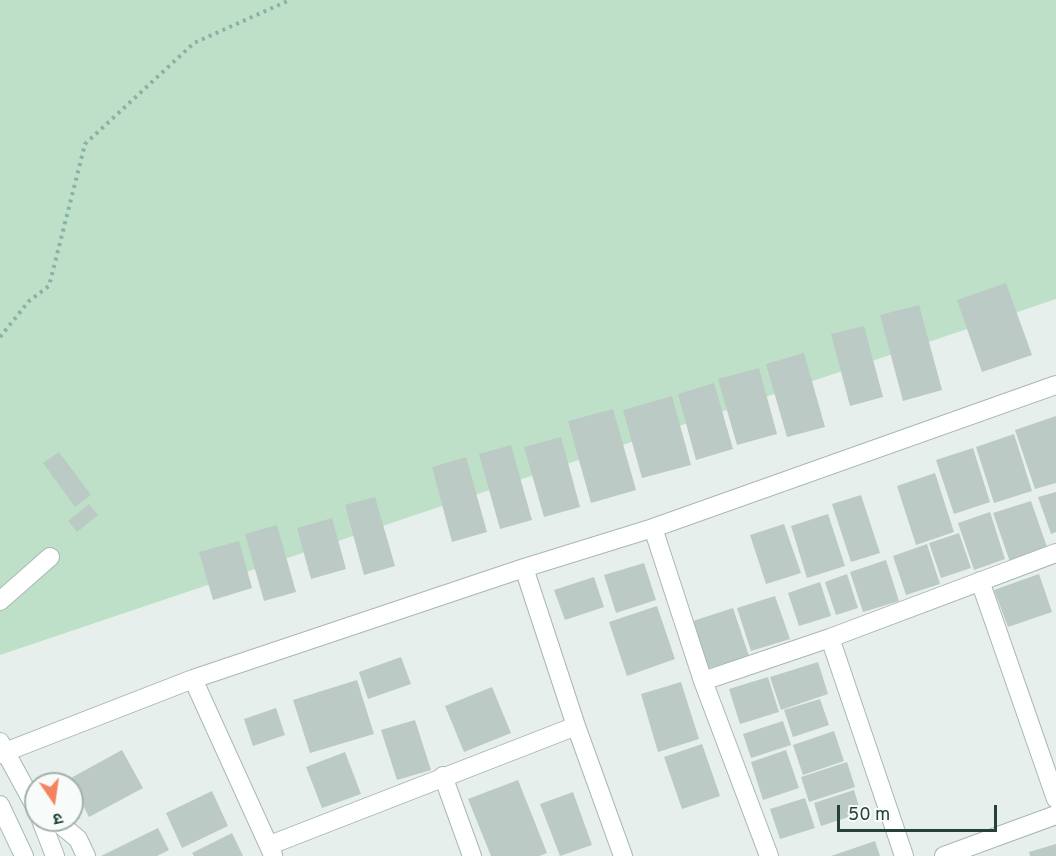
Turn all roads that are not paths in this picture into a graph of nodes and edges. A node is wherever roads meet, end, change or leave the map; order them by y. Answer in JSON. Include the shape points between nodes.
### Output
{"nodes":[{"id":1,"x":1056,"y":386,"type":"edge"},
{"id":2,"x":653,"y":528,"type":"junction"},
{"id":3,"x":1056,"y":553,"type":"edge"},
{"id":4,"x":50,"y":557,"type":"dead end"},
{"id":5,"x":524,"y":568,"type":"junction"},
{"id":6,"x":980,"y":581,"type":"junction"},
{"id":7,"x":0,"y":601,"type":"edge"},
{"id":8,"x":830,"y":638,"type":"junction"},
{"id":9,"x":193,"y":679,"type":"junction"},
{"id":10,"x":703,"y":681,"type":"junction"},
{"id":11,"x":576,"y":726,"type":"junction"},
{"id":12,"x":2,"y":749,"type":"edge"},
{"id":13,"x":443,"y":776,"type":"junction"},
{"id":14,"x":24,"y":787,"type":"edge"},
{"id":15,"x":1056,"y":799,"type":"edge"},
{"id":16,"x":0,"y":806,"type":"edge"},
{"id":17,"x":1056,"y":815,"type":"edge"},
{"id":18,"x":45,"y":832,"type":"edge"},
{"id":19,"x":70,"y":832,"type":"edge"},
{"id":20,"x":272,"y":850,"type":"edge"},
{"id":21,"x":24,"y":856,"type":"edge"},
{"id":22,"x":54,"y":856,"type":"edge"},
{"id":23,"x":86,"y":856,"type":"edge"},
{"id":24,"x":472,"y":856,"type":"edge"},
{"id":25,"x":623,"y":856,"type":"edge"},
{"id":26,"x":769,"y":856,"type":"edge"},
{"id":27,"x":904,"y":856,"type":"edge"},
{"id":28,"x":944,"y":856,"type":"edge"}],
"edges":[{"from":1,"to":2,"type":"street"},
{"from":2,"to":5,"type":"street"},
{"from":2,"to":10,"type":"street"},
{"from":3,"to":6,"type":"street"},
{"from":4,"to":7,"type":"street"},
{"from":5,"to":9,"type":"street"},
{"from":5,"to":11,"type":"street"},
{"from":6,"to":8,"type":"street"},
{"from":6,"to":15,"type":"street"},
{"from":8,"to":10,"type":"street"},
{"from":8,"to":27,"type":"street"},
{"from":9,"to":12,"type":"street"},
{"from":9,"to":20,"type":"street"},
{"from":10,"to":26,"type":"street"},
{"from":11,"to":13,"type":"street"},
{"from":11,"to":25,"type":"street"},
{"from":12,"to":14,"type":"street"},
{"from":13,"to":20,"type":"street"},
{"from":13,"to":24,"type":"street"},
{"from":16,"to":21,"type":"street"},
{"from":17,"to":28,"type":"street"},
{"from":18,"to":22,"type":"street"},
{"from":19,"to":23,"type":"street","via":[[78,839]]}]}
